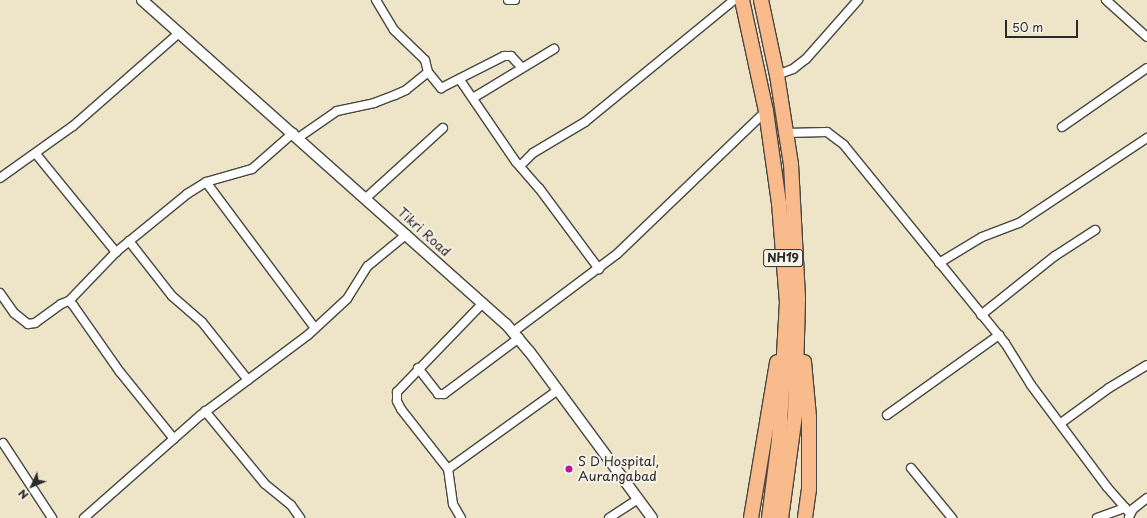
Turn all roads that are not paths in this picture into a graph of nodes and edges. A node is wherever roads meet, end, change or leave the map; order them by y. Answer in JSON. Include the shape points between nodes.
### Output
{"nodes":[{"id":1,"x":142,"y":0,"type":"edge"},
{"id":2,"x":376,"y":0,"type":"edge"},
{"id":3,"x":508,"y":0,"type":"edge"},
{"id":4,"x":515,"y":0,"type":"edge"},
{"id":5,"x":734,"y":0,"type":"edge"},
{"id":6,"x":742,"y":0,"type":"edge"},
{"id":7,"x":761,"y":0,"type":"edge"},
{"id":8,"x":858,"y":0,"type":"edge"},
{"id":9,"x":1106,"y":0,"type":"edge"},
{"id":10,"x":180,"y":32,"type":"junction"},
{"id":11,"x":1147,"y":37,"type":"edge"},
{"id":12,"x":554,"y":49,"type":"dead end"},
{"id":13,"x":522,"y":68,"type":"junction"},
{"id":14,"x":1147,"y":68,"type":"edge"},
{"id":15,"x":428,"y":72,"type":"junction"},
{"id":16,"x":778,"y":75,"type":"junction"},
{"id":17,"x":460,"y":80,"type":"junction"},
{"id":18,"x":474,"y":98,"type":"junction"},
{"id":19,"x":766,"y":111,"type":"junction"},
{"id":20,"x":1062,"y":126,"type":"dead end"},
{"id":21,"x":442,"y":128,"type":"dead end"},
{"id":22,"x":786,"y":133,"type":"junction"},
{"id":23,"x":296,"y":135,"type":"junction"},
{"id":24,"x":1147,"y":138,"type":"edge"},
{"id":25,"x":36,"y":154,"type":"junction"},
{"id":26,"x":520,"y":166,"type":"junction"},
{"id":27,"x":0,"y":178,"type":"edge"},
{"id":28,"x":206,"y":182,"type":"junction"},
{"id":29,"x":366,"y":198,"type":"junction"},
{"id":30,"x":1095,"y":230,"type":"dead end"},
{"id":31,"x":407,"y":234,"type":"junction"},
{"id":32,"x":129,"y":241,"type":"junction"},
{"id":33,"x":116,"y":252,"type":"junction"},
{"id":34,"x":939,"y":263,"type":"junction"},
{"id":35,"x":599,"y":269,"type":"junction"},
{"id":36,"x":0,"y":293,"type":"edge"},
{"id":37,"x":793,"y":300,"type":"junction"},
{"id":38,"x":68,"y":301,"type":"junction"},
{"id":39,"x":483,"y":303,"type":"junction"},
{"id":40,"x":981,"y":315,"type":"junction"},
{"id":41,"x":315,"y":328,"type":"junction"},
{"id":42,"x":516,"y":335,"type":"junction"},
{"id":43,"x":999,"y":335,"type":"junction"},
{"id":44,"x":1147,"y":365,"type":"edge"},
{"id":45,"x":418,"y":368,"type":"junction"},
{"id":46,"x":248,"y":380,"type":"junction"},
{"id":47,"x":558,"y":390,"type":"junction"},
{"id":48,"x":205,"y":411,"type":"junction"},
{"id":49,"x":887,"y":415,"type":"dead end"},
{"id":50,"x":1061,"y":423,"type":"junction"},
{"id":51,"x":174,"y":440,"type":"junction"},
{"id":52,"x":3,"y":443,"type":"dead end"},
{"id":53,"x":911,"y":468,"type":"dead end"},
{"id":54,"x":448,"y":469,"type":"junction"},
{"id":55,"x":1147,"y":498,"type":"edge"},
{"id":56,"x":638,"y":499,"type":"junction"},
{"id":57,"x":1128,"y":513,"type":"edge"},
{"id":58,"x":52,"y":518,"type":"edge"},
{"id":59,"x":84,"y":518,"type":"edge"},
{"id":60,"x":300,"y":518,"type":"edge"},
{"id":61,"x":461,"y":518,"type":"edge"},
{"id":62,"x":610,"y":518,"type":"edge"},
{"id":63,"x":652,"y":518,"type":"edge"},
{"id":64,"x":751,"y":518,"type":"edge"},
{"id":65,"x":768,"y":518,"type":"edge"},
{"id":66,"x":781,"y":518,"type":"edge"},
{"id":67,"x":805,"y":518,"type":"edge"},
{"id":68,"x":952,"y":518,"type":"edge"},
{"id":69,"x":1098,"y":518,"type":"edge"}],
"edges":[{"from":1,"to":10,"type":"street","name":"Tikri Road"},
{"from":2,"to":15,"type":"street","via":[[394,30],[425,60]]},
{"from":3,"to":4,"type":"street"},
{"from":5,"to":26,"type":"street","via":[[585,122],[533,153]]},
{"from":6,"to":19,"type":"highway","number":"NH19"},
{"from":7,"to":16,"type":"highway","number":"NH19"},
{"from":8,"to":16,"type":"street","via":[[806,59],[793,69]]},
{"from":9,"to":11,"type":"street"},
{"from":10,"to":23,"type":"street","name":"Tikri Road"},
{"from":10,"to":25,"type":"street","via":[[89,113]]},
{"from":12,"to":13,"type":"street"},
{"from":13,"to":17,"type":"street","via":[[511,56],[504,56]]},
{"from":13,"to":18,"type":"street"},
{"from":14,"to":20,"type":"street"},
{"from":15,"to":17,"type":"street","via":[[441,88]]},
{"from":15,"to":23,"type":"street","via":[[406,90],[374,103],[337,111]]},
{"from":16,"to":22,"type":"highway","number":"NH19"},
{"from":17,"to":18,"type":"street"},
{"from":18,"to":26,"type":"street"},
{"from":19,"to":35,"type":"street"},
{"from":19,"to":37,"type":"highway","number":"NH19"},
{"from":21,"to":29,"type":"street"},
{"from":22,"to":34,"type":"street","via":[[820,130],[836,137]]},
{"from":22,"to":37,"type":"highway","number":"NH19","via":[[794,204]]},
{"from":23,"to":28,"type":"street","via":[[252,169]]},
{"from":23,"to":29,"type":"street","name":"Tikri Road"},
{"from":24,"to":34,"type":"street","via":[[1019,223],[982,237]]},
{"from":25,"to":27,"type":"street"},
{"from":25,"to":33,"type":"street"},
{"from":26,"to":35,"type":"street"},
{"from":28,"to":32,"type":"street"},
{"from":28,"to":41,"type":"street"},
{"from":29,"to":31,"type":"street","name":"Tikri Road"},
{"from":30,"to":40,"type":"street","via":[[1055,256]]},
{"from":31,"to":39,"type":"street","name":"Tikri Road"},
{"from":31,"to":41,"type":"street","via":[[368,266],[347,300]]},
{"from":32,"to":33,"type":"street"},
{"from":32,"to":46,"type":"street","via":[[172,296],[202,322]]},
{"from":33,"to":38,"type":"street"},
{"from":34,"to":40,"type":"street"},
{"from":35,"to":42,"type":"street"},
{"from":36,"to":38,"type":"street","via":[[14,313],[28,324],[35,323]]},
{"from":37,"to":64,"type":"highway"},
{"from":37,"to":65,"type":"highway","number":"NH19","via":[[779,440]]},
{"from":37,"to":66,"type":"highway","number":"NH19","via":[[794,415]]},
{"from":37,"to":67,"type":"highway","via":[[809,417],[809,489]]},
{"from":38,"to":51,"type":"street"},
{"from":39,"to":42,"type":"street","name":"Tikri Road"},
{"from":39,"to":45,"type":"street"},
{"from":40,"to":43,"type":"street"},
{"from":41,"to":46,"type":"street"},
{"from":42,"to":45,"type":"street","via":[[444,394],[438,394]]},
{"from":42,"to":47,"type":"street","name":"Tikri Road"},
{"from":43,"to":49,"type":"street"},
{"from":43,"to":50,"type":"street","via":[[1031,385]]},
{"from":44,"to":50,"type":"street","via":[[1109,388]]},
{"from":45,"to":54,"type":"street","via":[[397,392],[397,401]]},
{"from":46,"to":48,"type":"street"},
{"from":47,"to":54,"type":"street"},
{"from":47,"to":56,"type":"street","name":"Tikri Road"},
{"from":48,"to":51,"type":"street"},
{"from":48,"to":60,"type":"street","via":[[265,484],[291,505]]},
{"from":50,"to":57,"type":"street"},
{"from":51,"to":59,"type":"street"},
{"from":52,"to":58,"type":"street"},
{"from":53,"to":68,"type":"street"},
{"from":54,"to":61,"type":"street","via":[[453,504]]},
{"from":55,"to":57,"type":"street"},
{"from":56,"to":62,"type":"street"},
{"from":56,"to":63,"type":"street","name":"Tikri Road"},
{"from":57,"to":69,"type":"street"}]}
